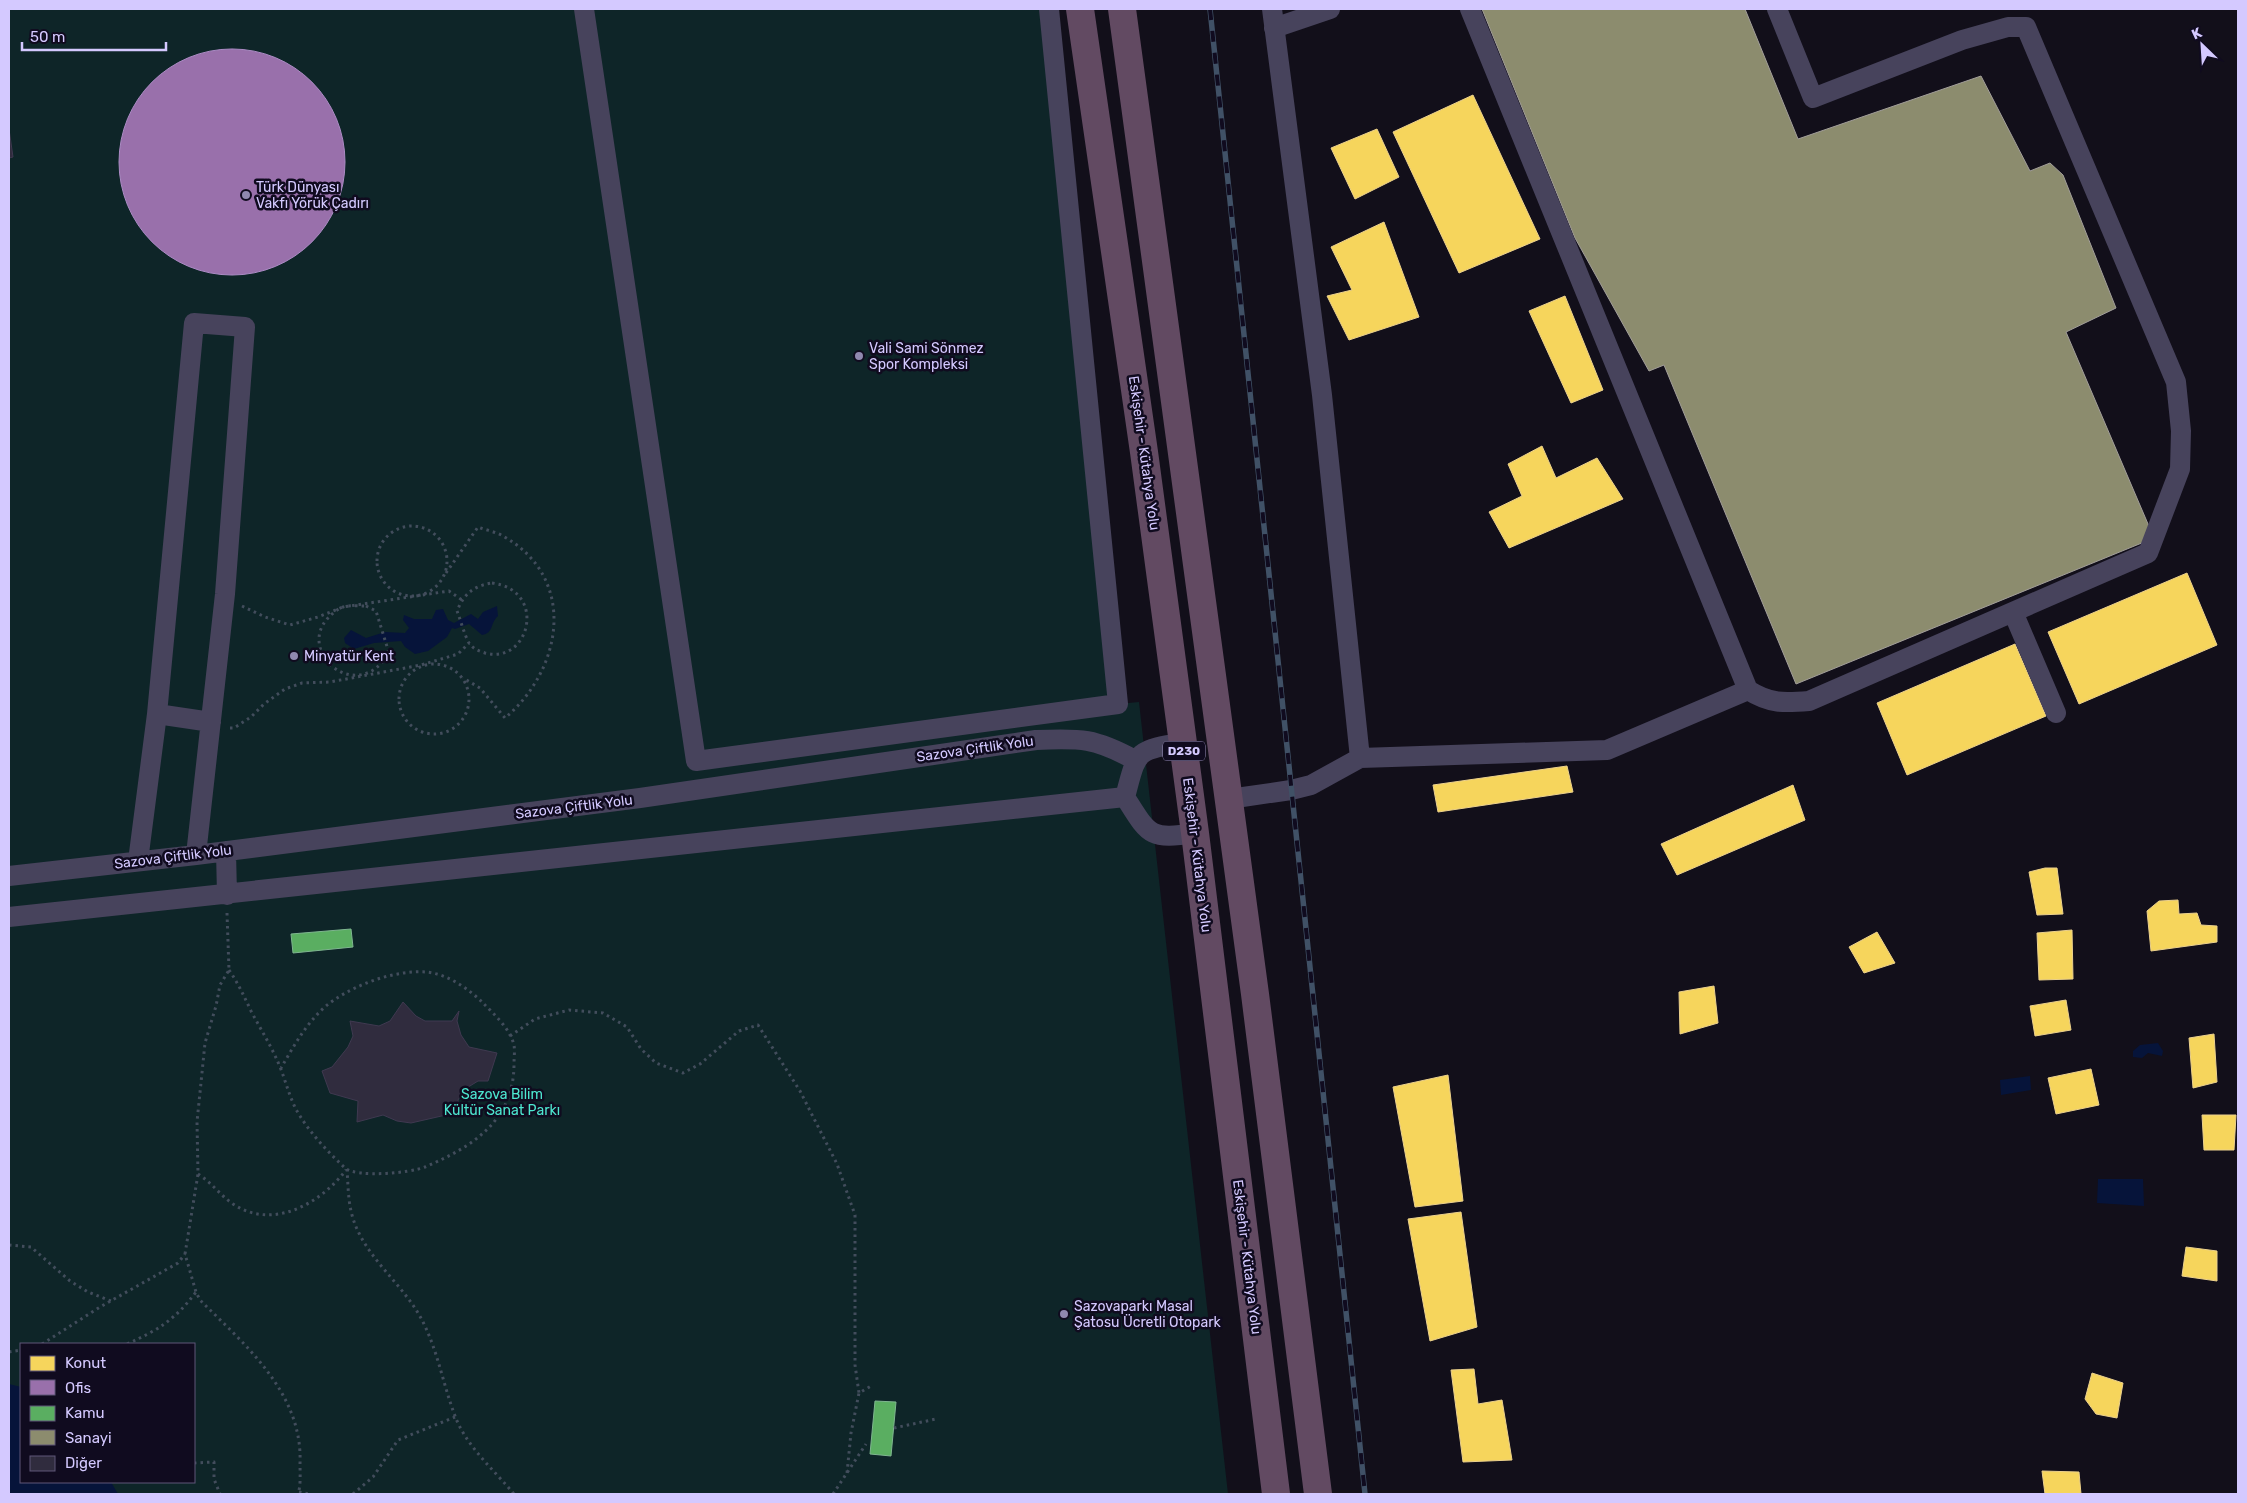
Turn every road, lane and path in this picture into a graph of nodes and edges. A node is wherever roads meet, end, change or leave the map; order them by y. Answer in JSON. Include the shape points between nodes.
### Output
{"nodes":[{"id":1,"x":584,"y":9,"type":"edge"},
{"id":2,"x":1049,"y":9,"type":"edge"},
{"id":3,"x":1080,"y":9,"type":"edge"},
{"id":4,"x":1122,"y":9,"type":"edge"},
{"id":5,"x":1330,"y":9,"type":"edge"},
{"id":6,"x":1470,"y":9,"type":"edge"},
{"id":7,"x":1777,"y":9,"type":"edge"},
{"id":8,"x":1273,"y":18,"type":"edge"},
{"id":9,"x":446,"y":573,"type":"junction"},
{"id":10,"x":225,"y":594,"type":"junction"},
{"id":11,"x":420,"y":596,"type":"junction"},
{"id":12,"x":462,"y":600,"type":"junction"},
{"id":13,"x":343,"y":607,"type":"junction"},
{"id":14,"x":2012,"y":612,"type":"junction"},
{"id":15,"x":469,"y":643,"type":"junction"},
{"id":16,"x":422,"y":665,"type":"junction"},
{"id":17,"x":363,"y":675,"type":"junction"},
{"id":18,"x":463,"y":678,"type":"junction"},
{"id":19,"x":1748,"y":690,"type":"junction"},
{"id":20,"x":2056,"y":713,"type":"dead end"},
{"id":21,"x":157,"y":714,"type":"junction"},
{"id":22,"x":211,"y":722,"type":"junction"},
{"id":23,"x":1182,"y":743,"type":"junction"},
{"id":24,"x":1360,"y":758,"type":"junction"},
{"id":25,"x":1135,"y":760,"type":"junction"},
{"id":26,"x":1125,"y":798,"type":"junction"},
{"id":27,"x":1229,"y":799,"type":"junction"},
{"id":28,"x":1196,"y":832,"type":"junction"},
{"id":29,"x":226,"y":851,"type":"junction"},
{"id":30,"x":196,"y":855,"type":"junction"},
{"id":31,"x":138,"y":861,"type":"junction"},
{"id":32,"x":9,"y":876,"type":"edge"},
{"id":33,"x":227,"y":894,"type":"junction"},
{"id":34,"x":9,"y":917,"type":"edge"},
{"id":35,"x":229,"y":970,"type":"junction"},
{"id":36,"x":510,"y":1036,"type":"junction"},
{"id":37,"x":281,"y":1068,"type":"junction"},
{"id":38,"x":347,"y":1170,"type":"junction"},
{"id":39,"x":198,"y":1174,"type":"junction"},
{"id":40,"x":9,"y":1244,"type":"edge"},
{"id":41,"x":185,"y":1254,"type":"junction"},
{"id":42,"x":196,"y":1292,"type":"junction"},
{"id":43,"x":111,"y":1301,"type":"junction"},
{"id":44,"x":44,"y":1343,"type":"edge"},
{"id":45,"x":129,"y":1343,"type":"edge"},
{"id":46,"x":871,"y":1386,"type":"dead end"},
{"id":47,"x":859,"y":1393,"type":"junction"},
{"id":48,"x":455,"y":1417,"type":"junction"},
{"id":49,"x":936,"y":1419,"type":"dead end"},
{"id":50,"x":894,"y":1428,"type":"dead end"},
{"id":51,"x":866,"y":1444,"type":"dead end"},
{"id":52,"x":195,"y":1463,"type":"edge"},
{"id":53,"x":847,"y":1473,"type":"junction"},
{"id":54,"x":298,"y":1493,"type":"edge"},
{"id":55,"x":220,"y":1494,"type":"edge"},
{"id":56,"x":309,"y":1494,"type":"edge"},
{"id":57,"x":353,"y":1494,"type":"edge"},
{"id":58,"x":514,"y":1494,"type":"edge"},
{"id":59,"x":833,"y":1494,"type":"edge"},
{"id":60,"x":1276,"y":1494,"type":"edge"},
{"id":61,"x":1318,"y":1494,"type":"edge"}],
"edges":[{"from":1,"to":2,"type":"street","via":[[696,761],[1118,704]]},
{"from":3,"to":23,"type":"highway","name":"Eskişehir - Kütahya Yolu","number":"D230"},
{"from":4,"to":27,"type":"highway","number":"D230"},
{"from":5,"to":8,"type":"street"},
{"from":6,"to":19,"type":"street"},
{"from":7,"to":14,"type":"street","via":[[1813,98],[1962,40],[2008,27],[2026,27],[2176,382],[2181,431],[2180,469],[2148,553]]},
{"from":8,"to":24,"type":"street","via":[[1322,395]]},
{"from":9,"to":11,"type":"path","via":[[432,591]]},
{"from":9,"to":11,"type":"path","via":[[447,551],[433,532],[412,526],[390,533],[378,553],[380,576],[397,593]]},
{"from":9,"to":18,"type":"path","via":[[478,528],[502,535],[523,550],[540,572],[554,610],[555,631],[544,668],[527,697],[505,718],[480,688]]},
{"from":10,"to":13,"type":"path","via":[[265,618],[290,625]]},
{"from":10,"to":21,"type":"street","via":[[245,327],[194,323]]},
{"from":10,"to":22,"type":"street"},
{"from":11,"to":12,"type":"path","via":[[449,591]]},
{"from":11,"to":13,"type":"path"},
{"from":12,"to":15,"type":"path","via":[[457,611]]},
{"from":12,"to":15,"type":"path","via":[[480,585],[503,584],[521,598],[528,620],[526,631],[511,649],[488,654],[476,651]]},
{"from":13,"to":17,"type":"path","via":[[325,621],[320,638],[323,656],[340,673]]},
{"from":13,"to":17,"type":"path","via":[[366,606],[376,612],[389,653],[383,663]]},
{"from":14,"to":19,"type":"street","via":[[1809,701],[1784,703],[1764,700]]},
{"from":14,"to":20,"type":"street"},
{"from":15,"to":16,"type":"path","via":[[458,654]]},
{"from":16,"to":17,"type":"path"},
{"from":16,"to":18,"type":"path","via":[[444,665]]},
{"from":16,"to":18,"type":"path","via":[[403,680],[398,703],[408,724],[418,731],[442,733],[461,721],[469,700]]},
{"from":17,"to":22,"type":"path","via":[[285,688],[234,728],[218,727]]},
{"from":19,"to":24,"type":"street","via":[[1607,750]]},
{"from":21,"to":22,"type":"street"},
{"from":21,"to":31,"type":"street"},
{"from":22,"to":30,"type":"street"},
{"from":23,"to":25,"type":"street","via":[[1152,746]]},
{"from":23,"to":28,"type":"highway","name":"Eskişehir - Kütahya Yolu","number":"D230"},
{"from":24,"to":27,"type":"street","via":[[1311,785]]},
{"from":25,"to":26,"type":"street"},
{"from":25,"to":29,"type":"street","name":"Sazova Çiftlik Yolu","via":[[1107,745],[1078,738],[1036,740],[640,798]]},
{"from":26,"to":28,"type":"street","via":[[1145,828],[1166,838]]},
{"from":26,"to":33,"type":"street"},
{"from":27,"to":61,"type":"highway","number":"D230"},
{"from":28,"to":60,"type":"highway","name":"Eskişehir - Kütahya Yolu","number":"D230"},
{"from":29,"to":30,"type":"street","name":"Sazova Çiftlik Yolu"},
{"from":29,"to":33,"type":"street"},
{"from":30,"to":31,"type":"street","name":"Sazova Çiftlik Yolu"},
{"from":31,"to":32,"type":"street","name":"Sazova Çiftlik Yolu"},
{"from":33,"to":34,"type":"street"},
{"from":33,"to":35,"type":"path"},
{"from":35,"to":37,"type":"path"},
{"from":35,"to":39,"type":"path","via":[[220,985],[205,1043],[197,1122]]},
{"from":36,"to":37,"type":"path","via":[[481,1001],[446,976],[407,973],[383,978],[333,1001],[304,1031]]},
{"from":36,"to":38,"type":"path","via":[[514,1045],[514,1082],[496,1121],[481,1136],[422,1168],[360,1174]]},
{"from":36,"to":47,"type":"path","via":[[535,1019],[569,1010],[603,1013],[627,1027],[641,1049],[656,1063],[683,1074],[739,1031],[758,1025],[800,1091],[825,1139],[855,1215],[855,1365]]},
{"from":37,"to":38,"type":"path","via":[[287,1092],[298,1113]]},
{"from":38,"to":39,"type":"path","via":[[310,1204],[278,1215],[234,1204]]},
{"from":38,"to":48,"type":"path","via":[[350,1211],[358,1231],[369,1251],[402,1290],[423,1322]]},
{"from":39,"to":41,"type":"path"},
{"from":40,"to":43,"type":"path","via":[[31,1247],[70,1282]]},
{"from":41,"to":42,"type":"path"},
{"from":41,"to":43,"type":"path","via":[[178,1263]]},
{"from":42,"to":45,"type":"path","via":[[165,1325]]},
{"from":42,"to":54,"type":"path","via":[[260,1362],[291,1407],[301,1457]]},
{"from":43,"to":44,"type":"path"},
{"from":46,"to":47,"type":"path"},
{"from":47,"to":53,"type":"path","via":[[850,1433]]},
{"from":48,"to":57,"type":"path","via":[[398,1440],[373,1477]]},
{"from":48,"to":58,"type":"path","via":[[470,1443]]},
{"from":49,"to":50,"type":"path"},
{"from":51,"to":53,"type":"path"},
{"from":52,"to":55,"type":"path","via":[[214,1462],[214,1479]]},
{"from":53,"to":59,"type":"path"},
{"from":54,"to":56,"type":"path"}]}
